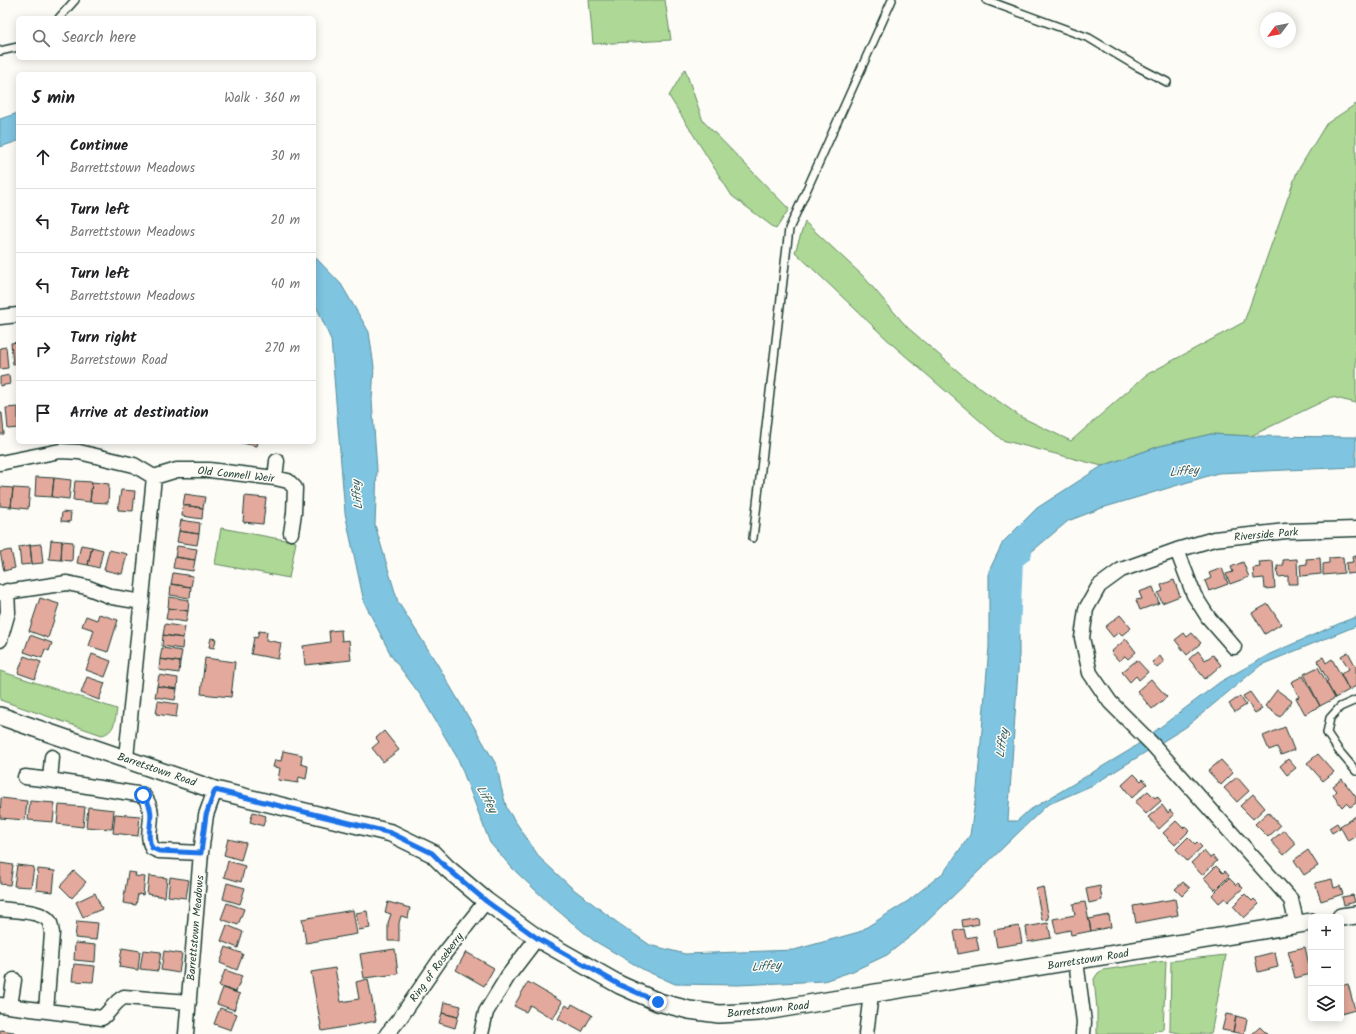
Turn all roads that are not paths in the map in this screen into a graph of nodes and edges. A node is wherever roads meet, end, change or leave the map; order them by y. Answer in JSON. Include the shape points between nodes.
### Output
{"nodes":[{"id":1,"x":75,"y":0,"type":"edge"},
{"id":2,"x":892,"y":0,"type":"edge"},
{"id":3,"x":986,"y":0,"type":"edge"},
{"id":4,"x":61,"y":16,"type":"edge"},
{"id":5,"x":16,"y":47,"type":"edge"},
{"id":6,"x":0,"y":51,"type":"edge"},
{"id":7,"x":1167,"y":82,"type":"dead end"},
{"id":8,"x":16,"y":315,"type":"edge"},
{"id":9,"x":0,"y":317,"type":"edge"},
{"id":10,"x":81,"y":447,"type":"edge"},
{"id":11,"x":277,"y":461,"type":"dead end"},
{"id":12,"x":0,"y":463,"type":"edge"},
{"id":13,"x":154,"y":477,"type":"junction"},
{"id":14,"x":275,"y":478,"type":"junction"},
{"id":15,"x":1356,"y":529,"type":"edge"},
{"id":16,"x":290,"y":533,"type":"dead end"},
{"id":17,"x":753,"y":538,"type":"dead end"},
{"id":18,"x":1177,"y":550,"type":"junction"},
{"id":19,"x":4,"y":592,"type":"edge"},
{"id":20,"x":142,"y":602,"type":"junction"},
{"id":21,"x":0,"y":640,"type":"edge"},
{"id":22,"x":1234,"y":647,"type":"dead end"},
{"id":23,"x":1356,"y":700,"type":"edge"},
{"id":24,"x":0,"y":716,"type":"edge"},
{"id":25,"x":52,"y":757,"type":"dead end"},
{"id":26,"x":126,"y":758,"type":"junction"},
{"id":27,"x":1356,"y":771,"type":"edge"},
{"id":28,"x":25,"y":777,"type":"dead end"},
{"id":29,"x":50,"y":780,"type":"junction"},
{"id":30,"x":215,"y":790,"type":"junction"},
{"id":31,"x":201,"y":853,"type":"junction"},
{"id":32,"x":486,"y":901,"type":"junction"},
{"id":33,"x":0,"y":909,"type":"edge"},
{"id":34,"x":1356,"y":915,"type":"edge"},
{"id":35,"x":1344,"y":917,"type":"edge"},
{"id":36,"x":1304,"y":924,"type":"edge"},
{"id":37,"x":537,"y":938,"type":"junction"},
{"id":38,"x":1076,"y":961,"type":"junction"},
{"id":39,"x":14,"y":980,"type":"dead end"},
{"id":40,"x":871,"y":994,"type":"junction"},
{"id":41,"x":189,"y":1002,"type":"junction"},
{"id":42,"x":5,"y":1005,"type":"edge"},
{"id":43,"x":46,"y":1011,"type":"junction"},
{"id":44,"x":186,"y":1034,"type":"edge"},
{"id":45,"x":387,"y":1034,"type":"edge"},
{"id":46,"x":480,"y":1034,"type":"edge"},
{"id":47,"x":866,"y":1034,"type":"edge"},
{"id":48,"x":1083,"y":1034,"type":"edge"}],
"edges":[{"from":1,"to":4,"type":"lane"},
{"from":2,"to":17,"type":"lane","via":[[789,229]]},
{"from":3,"to":7,"type":"lane","via":[[1089,38]]},
{"from":5,"to":6,"type":"lane"},
{"from":8,"to":9,"type":"street"},
{"from":10,"to":12,"type":"street"},
{"from":10,"to":13,"type":"street","via":[[134,465]]},
{"from":11,"to":14,"type":"street"},
{"from":13,"to":14,"type":"street","name":"Old Connell Weir","via":[[177,470],[209,470]]},
{"from":13,"to":20,"type":"street"},
{"from":14,"to":16,"type":"street","name":"Old Connell Weir","via":[[288,482],[295,488]]},
{"from":15,"to":18,"type":"street","name":"Riverside Park","via":[[1286,531],[1221,539]]},
{"from":18,"to":22,"type":"street","via":[[1194,595],[1208,617]]},
{"from":18,"to":36,"type":"street","name":"Riverside Park","via":[[1121,570],[1099,586],[1086,608],[1082,638],[1090,673],[1110,702],[1153,745],[1291,900]]},
{"from":19,"to":20,"type":"street","via":[[67,583],[112,597]]},
{"from":19,"to":21,"type":"street","via":[[8,612]]},
{"from":20,"to":26,"type":"street"},
{"from":23,"to":27,"type":"lane","via":[[1340,707],[1330,718],[1327,733]]},
{"from":24,"to":26,"type":"street","name":"Barretstown Road"},
{"from":25,"to":29,"type":"street"},
{"from":26,"to":30,"type":"street","name":"Barretstown Road"},
{"from":28,"to":29,"type":"street"},
{"from":29,"to":31,"type":"street","via":[[143,795],[151,810],[149,842],[152,848],[159,851]]},
{"from":30,"to":31,"type":"street","name":"Barrettstown Meadows","via":[[206,815]]},
{"from":30,"to":32,"type":"street","name":"Barretstown Road","via":[[391,833],[432,853]]},
{"from":31,"to":41,"type":"street","name":"Barrettstown Meadows"},
{"from":32,"to":37,"type":"street","name":"Barretstown Road"},
{"from":32,"to":45,"type":"street","name":"Ring of Roseberry","via":[[444,954]]},
{"from":33,"to":43,"type":"street","via":[[32,912],[45,916],[50,922],[52,933]]},
{"from":34,"to":35,"type":"street"},
{"from":36,"to":38,"type":"street","name":"Barretstown Road"},
{"from":37,"to":40,"type":"street","name":"Barretstown Road","via":[[620,985],[658,1002],[689,1010],[719,1014],[759,1012]]},
{"from":37,"to":46,"type":"street","via":[[508,976],[486,1012]]},
{"from":38,"to":40,"type":"street","name":"Barretstown Road"},
{"from":38,"to":48,"type":"street","via":[[1084,1022]]},
{"from":39,"to":42,"type":"street"},
{"from":40,"to":47,"type":"street"},
{"from":41,"to":43,"type":"street","via":[[124,997],[102,1018]]},
{"from":41,"to":44,"type":"street","name":"Barrettstown Meadows"},
{"from":42,"to":43,"type":"street"}]}
